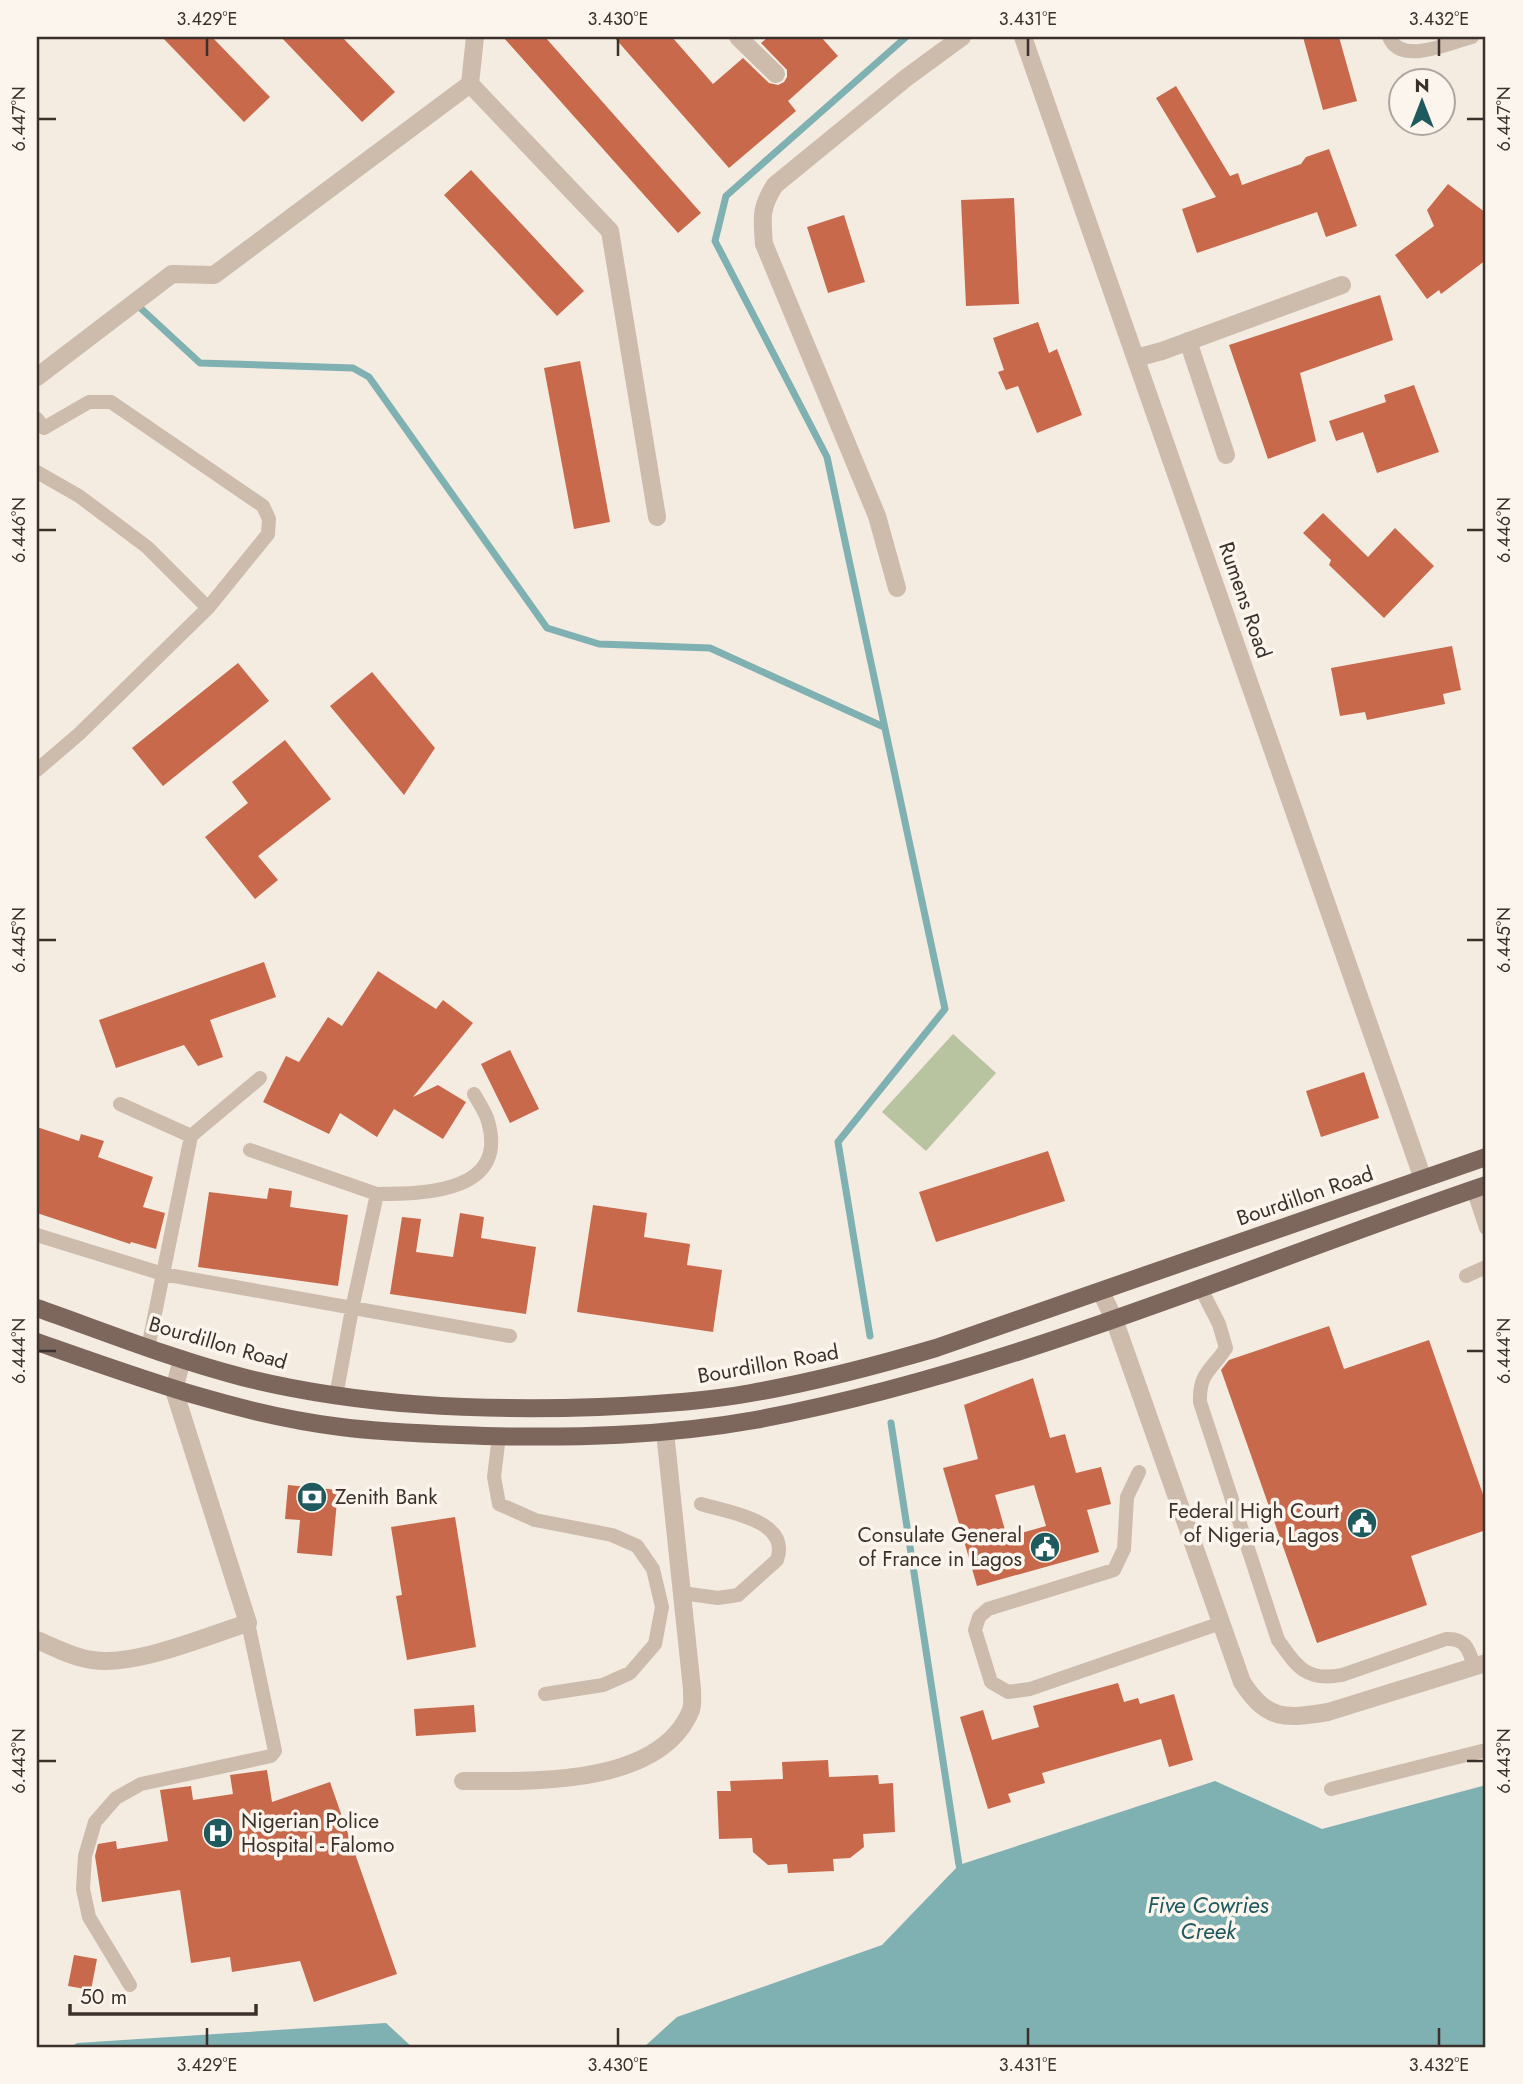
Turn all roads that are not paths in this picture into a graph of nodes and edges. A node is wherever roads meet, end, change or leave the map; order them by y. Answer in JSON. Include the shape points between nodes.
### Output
{"nodes":[{"id":1,"x":475,"y":37,"type":"edge"},
{"id":2,"x":738,"y":37,"type":"edge"},
{"id":3,"x":962,"y":37,"type":"edge"},
{"id":4,"x":1023,"y":37,"type":"edge"},
{"id":5,"x":1389,"y":37,"type":"edge"},
{"id":6,"x":1472,"y":37,"type":"edge"},
{"id":7,"x":776,"y":74,"type":"dead end"},
{"id":8,"x":470,"y":84,"type":"junction"},
{"id":9,"x":1342,"y":285,"type":"dead end"},
{"id":10,"x":1188,"y":341,"type":"junction"},
{"id":11,"x":1136,"y":358,"type":"junction"},
{"id":12,"x":37,"y":377,"type":"edge"},
{"id":13,"x":39,"y":429,"type":"edge"},
{"id":14,"x":1226,"y":455,"type":"dead end"},
{"id":15,"x":37,"y":472,"type":"edge"},
{"id":16,"x":657,"y":517,"type":"dead end"},
{"id":17,"x":897,"y":589,"type":"dead end"},
{"id":18,"x":208,"y":608,"type":"junction"},
{"id":19,"x":37,"y":770,"type":"edge"},
{"id":20,"x":260,"y":1078,"type":"dead end"},
{"id":21,"x":474,"y":1094,"type":"dead end"},
{"id":22,"x":120,"y":1104,"type":"dead end"},
{"id":23,"x":191,"y":1136,"type":"junction"},
{"id":24,"x":250,"y":1150,"type":"dead end"},
{"id":25,"x":1486,"y":1157,"type":"edge"},
{"id":26,"x":1423,"y":1179,"type":"junction"},
{"id":27,"x":1480,"y":1187,"type":"edge"},
{"id":28,"x":377,"y":1194,"type":"junction"},
{"id":29,"x":1486,"y":1228,"type":"edge"},
{"id":30,"x":37,"y":1236,"type":"edge"},
{"id":31,"x":1486,"y":1267,"type":"edge"},
{"id":32,"x":163,"y":1274,"type":"junction"},
{"id":33,"x":1466,"y":1276,"type":"dead end"},
{"id":34,"x":1200,"y":1287,"type":"junction"},
{"id":35,"x":1101,"y":1292,"type":"junction"},
{"id":36,"x":37,"y":1308,"type":"edge"},
{"id":37,"x":352,"y":1309,"type":"junction"},
{"id":38,"x":1114,"y":1319,"type":"junction"},
{"id":39,"x":510,"y":1336,"type":"dead end"},
{"id":40,"x":37,"y":1342,"type":"edge"},
{"id":41,"x":148,"y":1348,"type":"junction"},
{"id":42,"x":182,"y":1359,"type":"junction"},
{"id":43,"x":174,"y":1390,"type":"junction"},
{"id":44,"x":336,"y":1396,"type":"junction"},
{"id":45,"x":665,"y":1432,"type":"junction"},
{"id":46,"x":499,"y":1436,"type":"junction"},
{"id":47,"x":1139,"y":1472,"type":"dead end"},
{"id":48,"x":701,"y":1504,"type":"dead end"},
{"id":49,"x":682,"y":1593,"type":"junction"},
{"id":50,"x":248,"y":1623,"type":"junction"},
{"id":51,"x":1221,"y":1623,"type":"junction"},
{"id":52,"x":37,"y":1640,"type":"edge"},
{"id":53,"x":1480,"y":1665,"type":"edge"},
{"id":54,"x":545,"y":1694,"type":"dead end"},
{"id":55,"x":1486,"y":1750,"type":"edge"},
{"id":56,"x":463,"y":1781,"type":"dead end"},
{"id":57,"x":1331,"y":1789,"type":"dead end"},
{"id":58,"x":130,"y":1985,"type":"dead end"}],
"edges":[{"from":1,"to":8,"type":"street"},
{"from":2,"to":7,"type":"street"},
{"from":3,"to":17,"type":"street","via":[[775,185],[765,201],[762,220],[764,244],[877,516]]},
{"from":4,"to":11,"type":"street","name":"Rumens Road"},
{"from":5,"to":6,"type":"lane","via":[[1399,50],[1412,53]]},
{"from":8,"to":12,"type":"street","via":[[214,275],[172,274]]},
{"from":8,"to":16,"type":"street","via":[[610,231]]},
{"from":9,"to":10,"type":"street"},
{"from":10,"to":11,"type":"street"},
{"from":10,"to":14,"type":"street"},
{"from":11,"to":26,"type":"street","name":"Rumens Road"},
{"from":13,"to":18,"type":"lane","via":[[89,402],[111,402],[263,506],[269,519],[268,534]]},
{"from":15,"to":18,"type":"lane","via":[[79,496],[147,547]]},
{"from":18,"to":19,"type":"lane"},
{"from":20,"to":23,"type":"lane"},
{"from":21,"to":28,"type":"lane","via":[[487,1118],[491,1147],[483,1170],[460,1185],[419,1194]]},
{"from":22,"to":23,"type":"lane"},
{"from":23,"to":32,"type":"lane"},
{"from":24,"to":28,"type":"lane"},
{"from":25,"to":26,"type":"main road","name":"Bourdillon Road"},
{"from":26,"to":35,"type":"main road","name":"Bourdillon Road"},
{"from":27,"to":29,"type":"lane"},
{"from":27,"to":34,"type":"main road"},
{"from":28,"to":37,"type":"lane"},
{"from":30,"to":32,"type":"lane"},
{"from":31,"to":33,"type":"lane"},
{"from":32,"to":37,"type":"lane"},
{"from":32,"to":41,"type":"lane"},
{"from":34,"to":38,"type":"main road"},
{"from":34,"to":53,"type":"lane","via":[[1226,1348],[1203,1376],[1200,1402],[1278,1640],[1290,1657],[1311,1675],[1324,1679],[1457,1639],[1467,1645]]},
{"from":35,"to":38,"type":"street"},
{"from":35,"to":44,"type":"main road","name":"Bourdillon Road","via":[[853,1373],[749,1394],[641,1405],[527,1409]]},
{"from":36,"to":41,"type":"main road","name":"Bourdillon Road"},
{"from":37,"to":39,"type":"lane"},
{"from":37,"to":44,"type":"lane"},
{"from":38,"to":45,"type":"main road","via":[[858,1398],[751,1421]]},
{"from":38,"to":51,"type":"street"},
{"from":40,"to":43,"type":"main road"},
{"from":41,"to":42,"type":"main road","name":"Bourdillon Road"},
{"from":42,"to":43,"type":"street"},
{"from":42,"to":44,"type":"main road","name":"Bourdillon Road"},
{"from":43,"to":46,"type":"main road","via":[[233,1407],[341,1427]]},
{"from":43,"to":50,"type":"street"},
{"from":45,"to":46,"type":"main road"},
{"from":45,"to":49,"type":"street"},
{"from":46,"to":54,"type":"lane","via":[[494,1477],[499,1503],[535,1520],[612,1535],[636,1546],[653,1569],[662,1607],[655,1644],[630,1674],[603,1685]]},
{"from":47,"to":51,"type":"lane","via":[[1127,1497],[1124,1549],[1114,1570],[988,1609],[979,1617],[975,1630],[991,1682],[1008,1692],[1030,1689]]},
{"from":48,"to":49,"type":"lane","via":[[770,1529],[780,1553],[738,1595],[718,1598]]},
{"from":49,"to":56,"type":"street","via":[[692,1708],[667,1743],[632,1763],[575,1776]]},
{"from":50,"to":52,"type":"street","via":[[111,1662],[90,1660]]},
{"from":50,"to":58,"type":"lane","via":[[275,1751],[271,1756],[141,1784],[116,1798],[95,1822],[85,1856],[83,1889],[89,1917]]},
{"from":51,"to":53,"type":"street","via":[[1242,1682],[1256,1704],[1278,1714],[1301,1717],[1328,1712]]},
{"from":55,"to":57,"type":"lane"}]}
